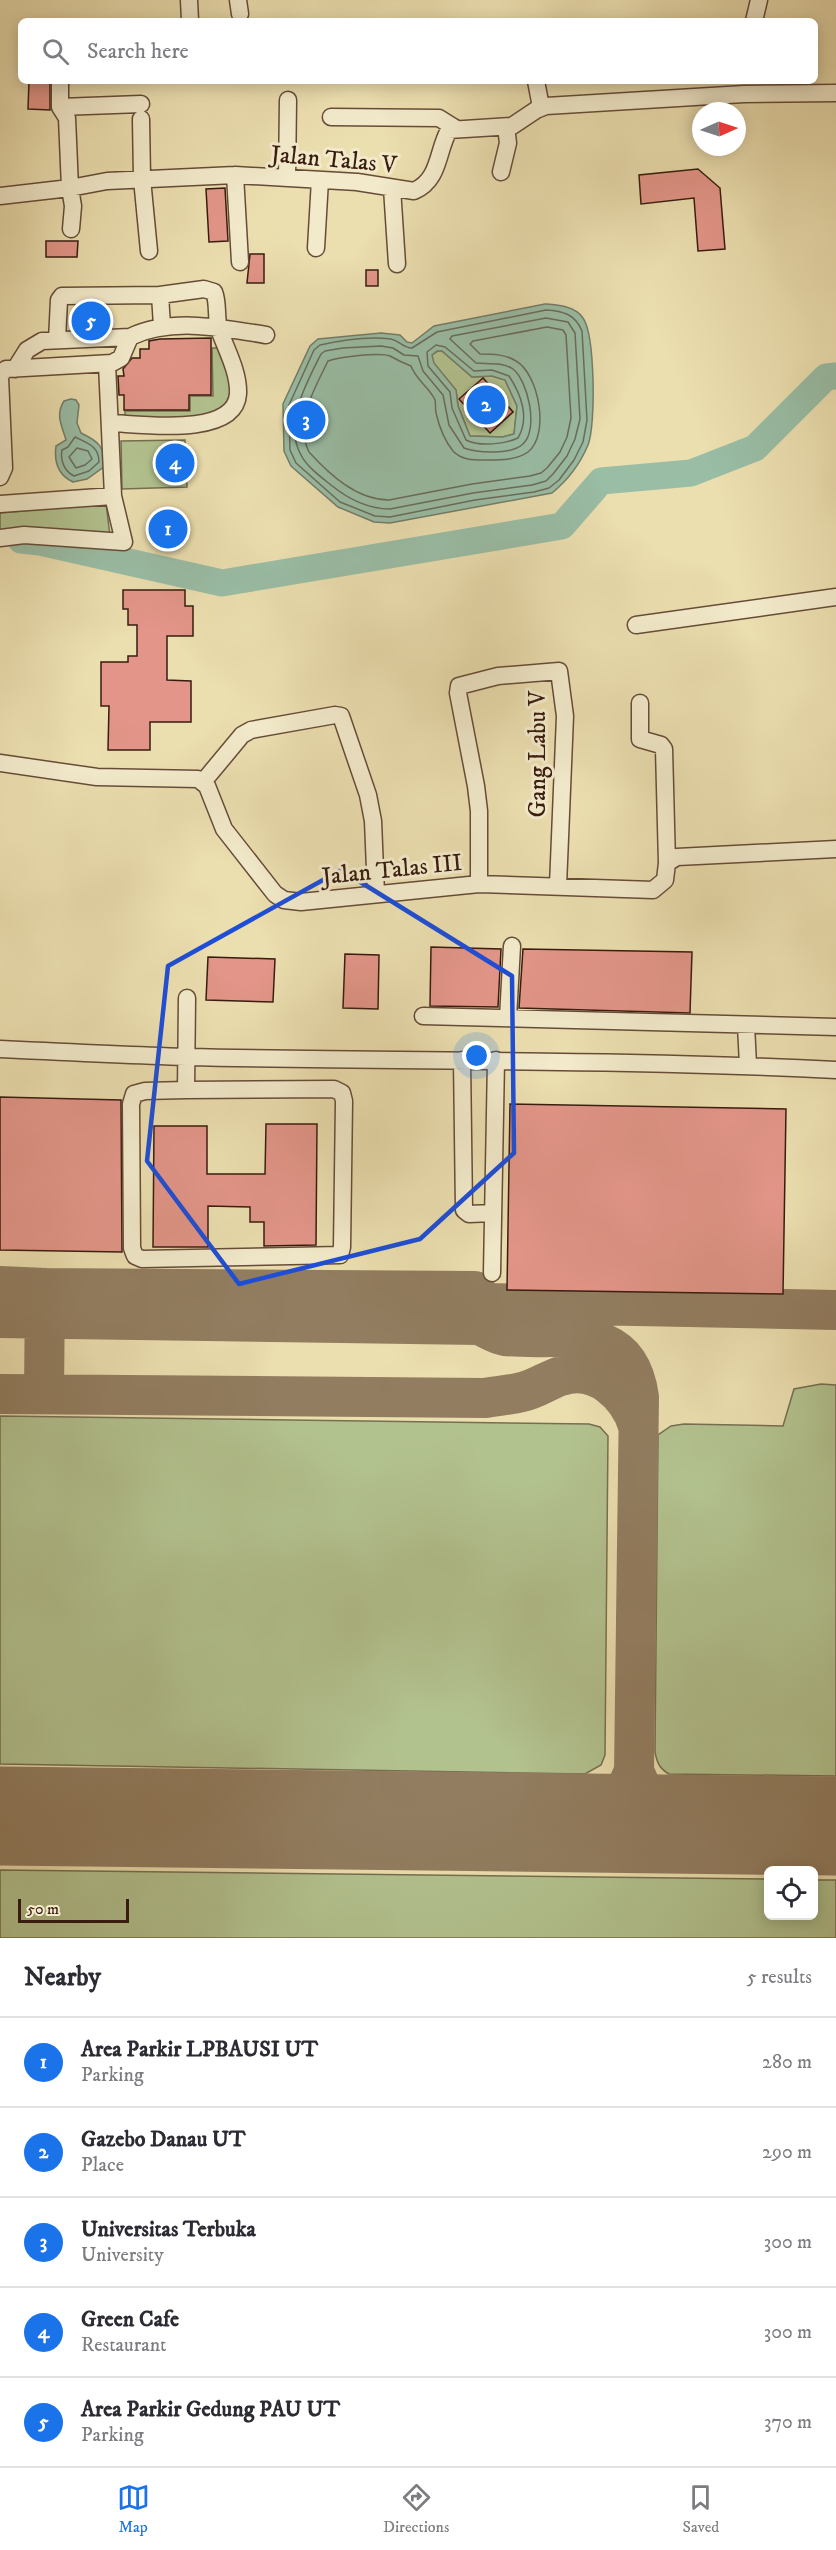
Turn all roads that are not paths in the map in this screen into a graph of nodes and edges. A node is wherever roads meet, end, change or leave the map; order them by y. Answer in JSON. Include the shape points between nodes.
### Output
{"nodes":[{"id":1,"x":189,"y":0,"type":"edge"},
{"id":2,"x":759,"y":0,"type":"edge"},
{"id":3,"x":190,"y":18,"type":"edge"},
{"id":4,"x":755,"y":18,"type":"edge"},
{"id":5,"x":60,"y":84,"type":"edge"},
{"id":6,"x":536,"y":84,"type":"edge"},
{"id":7,"x":745,"y":88,"type":"edge"},
{"id":8,"x":836,"y":93,"type":"edge"},
{"id":9,"x":288,"y":100,"type":"dead end"},
{"id":10,"x":60,"y":107,"type":"junction"},
{"id":11,"x":540,"y":107,"type":"junction"},
{"id":12,"x":331,"y":117,"type":"dead end"},
{"id":13,"x":506,"y":127,"type":"junction"},
{"id":14,"x":455,"y":128,"type":"junction"},
{"id":15,"x":501,"y":172,"type":"dead end"},
{"id":16,"x":235,"y":175,"type":"junction"},
{"id":17,"x":287,"y":178,"type":"junction"},
{"id":18,"x":142,"y":179,"type":"junction"},
{"id":19,"x":320,"y":180,"type":"junction"},
{"id":20,"x":70,"y":188,"type":"junction"},
{"id":21,"x":392,"y":188,"type":"junction"},
{"id":22,"x":0,"y":196,"type":"edge"},
{"id":23,"x":71,"y":229,"type":"dead end"},
{"id":24,"x":316,"y":248,"type":"dead end"},
{"id":25,"x":149,"y":250,"type":"dead end"},
{"id":26,"x":240,"y":261,"type":"dead end"},
{"id":27,"x":397,"y":264,"type":"dead end"},
{"id":28,"x":160,"y":295,"type":"junction"},
{"id":29,"x":162,"y":326,"type":"junction"},
{"id":30,"x":218,"y":327,"type":"junction"},
{"id":31,"x":266,"y":335,"type":"dead end"},
{"id":32,"x":130,"y":337,"type":"junction"},
{"id":33,"x":57,"y":340,"type":"junction"},
{"id":34,"x":107,"y":364,"type":"junction"},
{"id":35,"x":4,"y":370,"type":"edge"},
{"id":36,"x":111,"y":423,"type":"junction"},
{"id":37,"x":0,"y":477,"type":"edge"},
{"id":38,"x":113,"y":496,"type":"junction"},
{"id":39,"x":0,"y":504,"type":"edge"},
{"id":40,"x":0,"y":538,"type":"edge"},
{"id":41,"x":836,"y":597,"type":"edge"},
{"id":42,"x":636,"y":625,"type":"dead end"},
{"id":43,"x":640,"y":703,"type":"dead end"},
{"id":44,"x":0,"y":763,"type":"edge"},
{"id":45,"x":203,"y":782,"type":"junction"},
{"id":46,"x":836,"y":849,"type":"edge"},
{"id":47,"x":667,"y":863,"type":"junction"},
{"id":48,"x":479,"y":884,"type":"junction"},
{"id":49,"x":558,"y":886,"type":"junction"},
{"id":50,"x":376,"y":894,"type":"junction"},
{"id":51,"x":512,"y":946,"type":"dead end"},
{"id":52,"x":187,"y":998,"type":"dead end"},
{"id":53,"x":423,"y":1016,"type":"dead end"},
{"id":54,"x":508,"y":1018,"type":"junction"},
{"id":55,"x":746,"y":1025,"type":"junction"},
{"id":56,"x":836,"y":1028,"type":"edge"},
{"id":57,"x":0,"y":1049,"type":"edge"},
{"id":58,"x":186,"y":1057,"type":"junction"},
{"id":59,"x":462,"y":1059,"type":"junction"},
{"id":60,"x":495,"y":1060,"type":"junction"},
{"id":61,"x":748,"y":1065,"type":"junction"},
{"id":62,"x":836,"y":1070,"type":"edge"},
{"id":63,"x":186,"y":1090,"type":"junction"},
{"id":64,"x":493,"y":1213,"type":"junction"},
{"id":65,"x":492,"y":1273,"type":"dead end"}],
"edges":[{"from":1,"to":3,"type":"street"},
{"from":2,"to":4,"type":"street"},
{"from":5,"to":10,"type":"street"},
{"from":6,"to":11,"type":"street"},
{"from":7,"to":8,"type":"street"},
{"from":7,"to":11,"type":"street"},
{"from":9,"to":17,"type":"street"},
{"from":10,"to":18,"type":"street","via":[[141,111]]},
{"from":10,"to":20,"type":"street","via":[[67,118]]},
{"from":11,"to":13,"type":"street"},
{"from":12,"to":14,"type":"street","via":[[439,118]]},
{"from":13,"to":14,"type":"street"},
{"from":13,"to":15,"type":"street","via":[[508,143]]},
{"from":14,"to":21,"type":"street","name":"Jalan Talas V","via":[[447,132],[429,181],[414,191]]},
{"from":16,"to":17,"type":"street","name":"Jalan Talas V"},
{"from":16,"to":18,"type":"street","name":"Jalan Talas V"},
{"from":16,"to":26,"type":"street"},
{"from":17,"to":19,"type":"street","name":"Jalan Talas V"},
{"from":18,"to":20,"type":"street","name":"Jalan Talas V"},
{"from":18,"to":25,"type":"street"},
{"from":19,"to":21,"type":"street","name":"Jalan Talas V"},
{"from":19,"to":24,"type":"street"},
{"from":20,"to":22,"type":"street","name":"Jalan Talas V"},
{"from":20,"to":23,"type":"street"},
{"from":21,"to":27,"type":"street"},
{"from":28,"to":29,"type":"street"},
{"from":28,"to":30,"type":"street","via":[[211,290],[216,296]]},
{"from":28,"to":33,"type":"street","via":[[62,296]]},
{"from":29,"to":30,"type":"street"},
{"from":29,"to":32,"type":"street"},
{"from":30,"to":31,"type":"street"},
{"from":30,"to":36,"type":"street","via":[[237,382],[236,402],[230,412],[208,423]]},
{"from":32,"to":33,"type":"street"},
{"from":32,"to":34,"type":"street","via":[[119,360]]},
{"from":33,"to":35,"type":"street","via":[[33,345]]},
{"from":34,"to":35,"type":"street"},
{"from":34,"to":36,"type":"street"},
{"from":35,"to":37,"type":"street","via":[[4,468]]},
{"from":36,"to":38,"type":"street"},
{"from":38,"to":39,"type":"street"},
{"from":38,"to":40,"type":"street","via":[[124,542]]},
{"from":41,"to":42,"type":"street"},
{"from":43,"to":47,"type":"street","via":[[640,739],[664,749]]},
{"from":44,"to":45,"type":"street","via":[[96,777]]},
{"from":45,"to":50,"type":"street","name":"Jalan Talas III","via":[[224,829],[279,897],[301,902]]},
{"from":45,"to":50,"type":"street","via":[[250,730],[341,716],[370,801]]},
{"from":46,"to":47,"type":"street","via":[[681,857]]},
{"from":47,"to":49,"type":"street","name":"Jalan Talas III","via":[[665,880],[653,890]]},
{"from":48,"to":49,"type":"street","name":"Jalan Talas III"},
{"from":48,"to":49,"type":"street","name":"Gang Labu V","via":[[477,786],[459,686],[498,676],[559,671],[565,716]]},
{"from":48,"to":50,"type":"street","name":"Jalan Talas III"},
{"from":51,"to":54,"type":"street"},
{"from":52,"to":58,"type":"street"},
{"from":53,"to":54,"type":"street"},
{"from":54,"to":55,"type":"street"},
{"from":55,"to":56,"type":"street"},
{"from":55,"to":61,"type":"street"},
{"from":57,"to":58,"type":"street"},
{"from":58,"to":59,"type":"street"},
{"from":58,"to":63,"type":"street"},
{"from":59,"to":60,"type":"street"},
{"from":59,"to":64,"type":"street","via":[[464,1210],[469,1214]]},
{"from":60,"to":61,"type":"street"},
{"from":60,"to":64,"type":"street"},
{"from":61,"to":62,"type":"street"},
{"from":63,"to":63,"type":"street","via":[[134,1094],[131,1104],[135,1256],[142,1259],[340,1255],[342,1093],[334,1089]]},
{"from":64,"to":65,"type":"street"}]}
